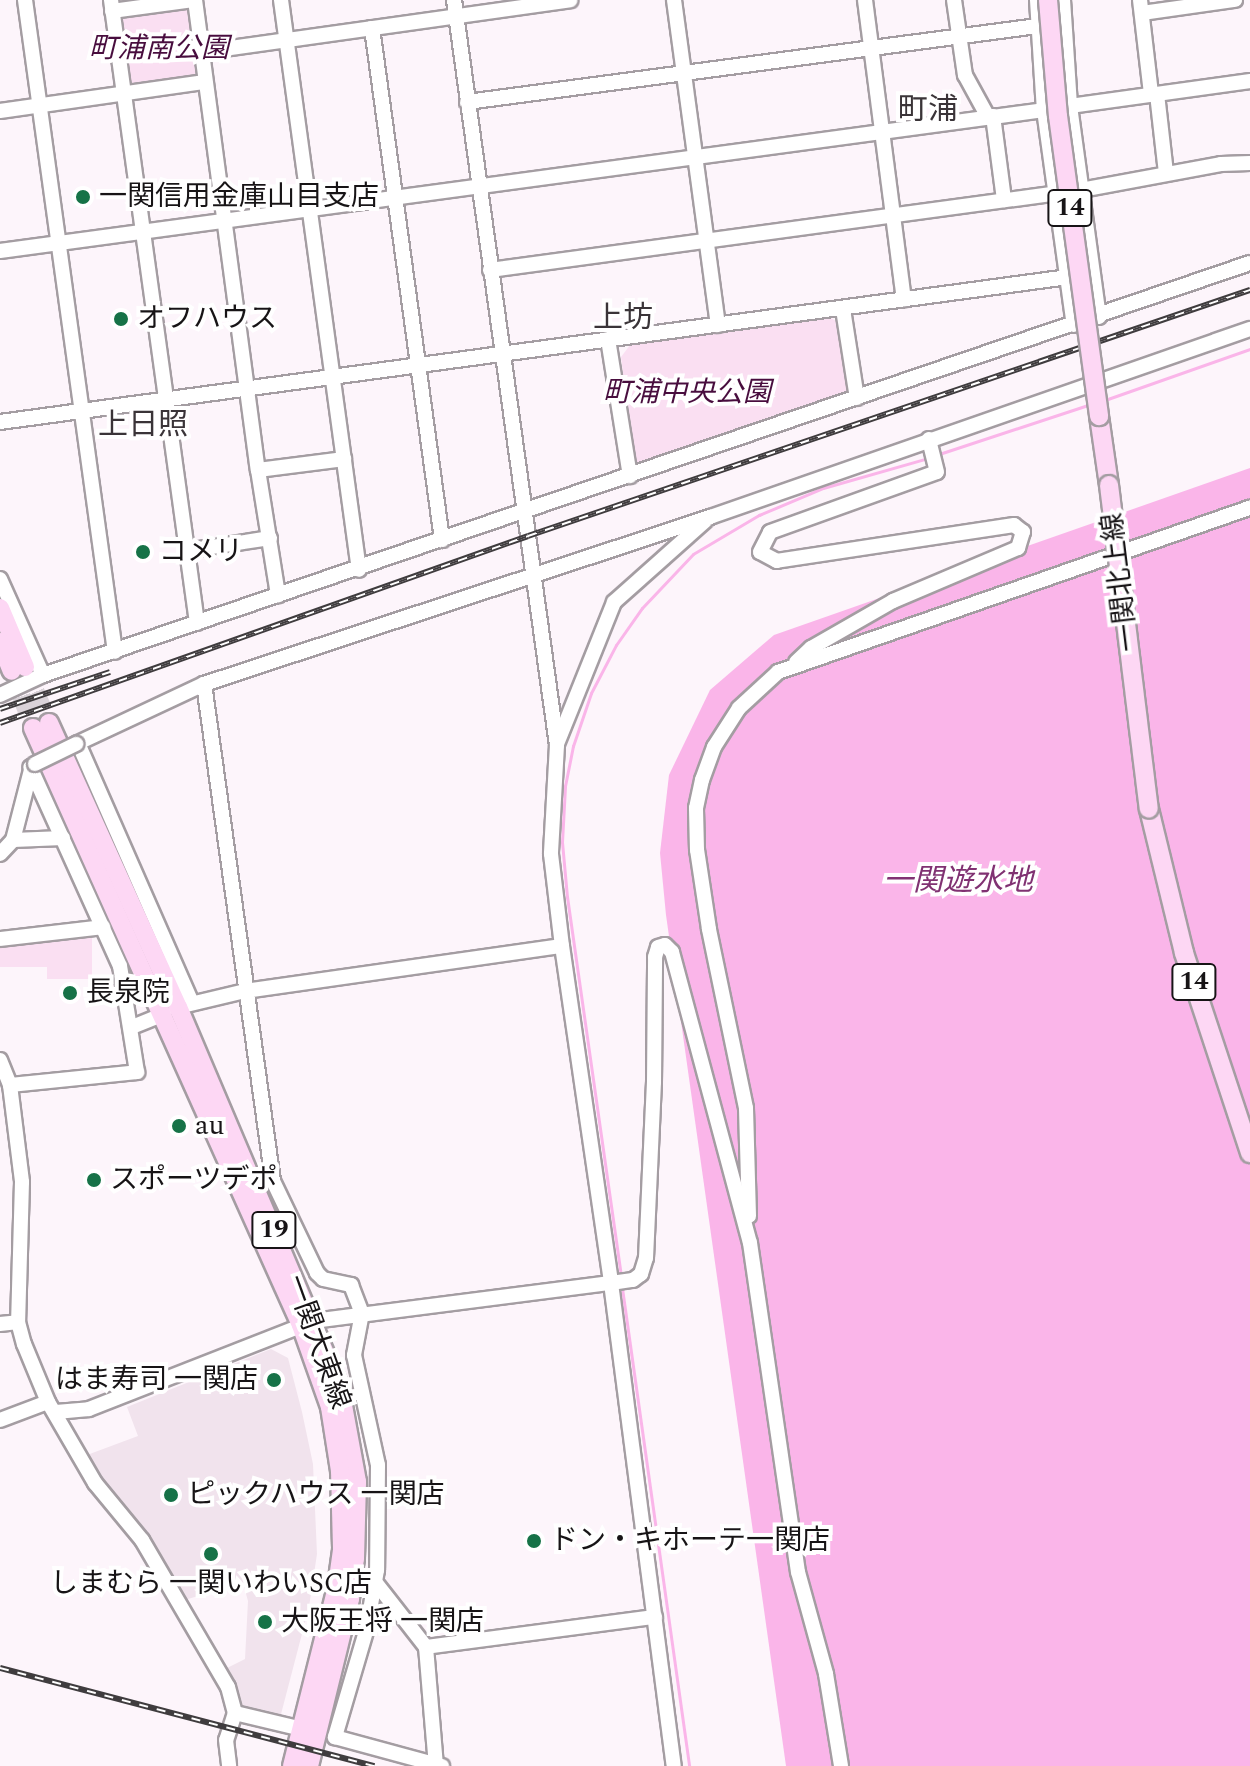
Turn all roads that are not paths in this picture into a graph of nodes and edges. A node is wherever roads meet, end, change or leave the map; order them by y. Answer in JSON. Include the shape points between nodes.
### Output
{"nodes":[{"id":1,"x":25,"y":0,"type":"edge"},
{"id":2,"x":194,"y":0,"type":"edge"},
{"id":3,"x":281,"y":0,"type":"edge"},
{"id":4,"x":454,"y":0,"type":"edge"},
{"id":5,"x":570,"y":0,"type":"edge"},
{"id":6,"x":674,"y":0,"type":"edge"},
{"id":7,"x":865,"y":0,"type":"edge"},
{"id":8,"x":954,"y":0,"type":"edge"},
{"id":9,"x":1037,"y":0,"type":"edge"},
{"id":10,"x":1048,"y":0,"type":"edge"},
{"id":11,"x":1063,"y":0,"type":"edge"},
{"id":12,"x":1235,"y":0,"type":"edge"},
{"id":13,"x":112,"y":5,"type":"edge"},
{"id":14,"x":1141,"y":6,"type":"edge"},
{"id":15,"x":456,"y":16,"type":"junction"},
{"id":16,"x":1037,"y":26,"type":"junction"},
{"id":17,"x":372,"y":28,"type":"junction"},
{"id":18,"x":959,"y":35,"type":"junction"},
{"id":19,"x":287,"y":40,"type":"junction"},
{"id":20,"x":871,"y":48,"type":"junction"},
{"id":21,"x":202,"y":52,"type":"junction"},
{"id":22,"x":683,"y":73,"type":"junction"},
{"id":23,"x":1250,"y":81,"type":"edge"},
{"id":24,"x":205,"y":82,"type":"junction"},
{"id":25,"x":123,"y":94,"type":"junction"},
{"id":26,"x":1154,"y":94,"type":"junction"},
{"id":27,"x":467,"y":102,"type":"junction"},
{"id":28,"x":40,"y":106,"type":"junction"},
{"id":29,"x":1070,"y":106,"type":"junction"},
{"id":30,"x":1044,"y":110,"type":"junction"},
{"id":31,"x":0,"y":111,"type":"edge"},
{"id":32,"x":991,"y":116,"type":"junction"},
{"id":33,"x":883,"y":131,"type":"junction"},
{"id":34,"x":695,"y":158,"type":"junction"},
{"id":35,"x":1250,"y":163,"type":"edge"},
{"id":36,"x":1166,"y":173,"type":"junction"},
{"id":37,"x":478,"y":187,"type":"junction"},
{"id":38,"x":1081,"y":190,"type":"junction"},
{"id":39,"x":1056,"y":193,"type":"junction"},
{"id":40,"x":394,"y":197,"type":"junction"},
{"id":41,"x":1004,"y":200,"type":"junction"},
{"id":42,"x":309,"y":210,"type":"junction"},
{"id":43,"x":895,"y":215,"type":"junction"},
{"id":44,"x":225,"y":221,"type":"junction"},
{"id":45,"x":143,"y":232,"type":"junction"},
{"id":46,"x":706,"y":241,"type":"junction"},
{"id":47,"x":60,"y":244,"type":"junction"},
{"id":48,"x":0,"y":251,"type":"edge"},
{"id":49,"x":1250,"y":263,"type":"edge"},
{"id":50,"x":490,"y":270,"type":"junction"},
{"id":51,"x":1068,"y":277,"type":"junction"},
{"id":52,"x":904,"y":299,"type":"junction"},
{"id":53,"x":843,"y":309,"type":"junction"},
{"id":54,"x":1099,"y":317,"type":"junction"},
{"id":55,"x":718,"y":325,"type":"junction"},
{"id":56,"x":1074,"y":325,"type":"junction"},
{"id":57,"x":1250,"y":329,"type":"edge"},
{"id":58,"x":608,"y":339,"type":"junction"},
{"id":59,"x":502,"y":355,"type":"junction"},
{"id":60,"x":417,"y":366,"type":"junction"},
{"id":61,"x":333,"y":377,"type":"junction"},
{"id":62,"x":247,"y":389,"type":"junction"},
{"id":63,"x":857,"y":398,"type":"junction"},
{"id":64,"x":166,"y":400,"type":"junction"},
{"id":65,"x":81,"y":412,"type":"junction"},
{"id":66,"x":0,"y":422,"type":"edge"},
{"id":67,"x":930,"y":443,"type":"junction"},
{"id":68,"x":344,"y":459,"type":"junction"},
{"id":69,"x":258,"y":470,"type":"junction"},
{"id":70,"x":630,"y":476,"type":"junction"},
{"id":71,"x":1250,"y":508,"type":"edge"},
{"id":72,"x":525,"y":512,"type":"junction"},
{"id":73,"x":710,"y":517,"type":"junction"},
{"id":74,"x":270,"y":538,"type":"junction"},
{"id":75,"x":442,"y":540,"type":"junction"},
{"id":76,"x":186,"y":551,"type":"junction"},
{"id":77,"x":359,"y":570,"type":"junction"},
{"id":78,"x":531,"y":575,"type":"junction"},
{"id":79,"x":0,"y":579,"type":"edge"},
{"id":80,"x":278,"y":595,"type":"junction"},
{"id":81,"x":0,"y":608,"type":"edge"},
{"id":82,"x":197,"y":623,"type":"junction"},
{"id":83,"x":0,"y":642,"type":"edge"},
{"id":84,"x":115,"y":652,"type":"junction"},
{"id":85,"x":790,"y":668,"type":"junction"},
{"id":86,"x":43,"y":675,"type":"junction"},
{"id":87,"x":9,"y":681,"type":"edge"},
{"id":88,"x":204,"y":684,"type":"junction"},
{"id":89,"x":41,"y":725,"type":"tunnel mouth"},
{"id":90,"x":77,"y":744,"type":"junction"},
{"id":91,"x":557,"y":745,"type":"junction"},
{"id":92,"x":33,"y":765,"type":"junction"},
{"id":93,"x":63,"y":838,"type":"junction"},
{"id":94,"x":13,"y":840,"type":"junction"},
{"id":95,"x":0,"y":854,"type":"edge"},
{"id":96,"x":103,"y":927,"type":"junction"},
{"id":97,"x":0,"y":939,"type":"edge"},
{"id":98,"x":562,"y":946,"type":"junction"},
{"id":99,"x":245,"y":991,"type":"junction"},
{"id":100,"x":178,"y":1008,"type":"junction"},
{"id":101,"x":132,"y":1027,"type":"junction"},
{"id":102,"x":0,"y":1060,"type":"edge"},
{"id":103,"x":10,"y":1085,"type":"junction"},
{"id":104,"x":1250,"y":1153,"type":"edge"},
{"id":105,"x":750,"y":1243,"type":"junction"},
{"id":106,"x":614,"y":1282,"type":"junction"},
{"id":107,"x":362,"y":1313,"type":"junction"},
{"id":108,"x":18,"y":1322,"type":"junction"},
{"id":109,"x":307,"y":1323,"type":"junction"},
{"id":110,"x":0,"y":1324,"type":"edge"},
{"id":111,"x":52,"y":1407,"type":"junction"},
{"id":112,"x":0,"y":1420,"type":"edge"},
{"id":113,"x":376,"y":1583,"type":"junction"},
{"id":114,"x":655,"y":1617,"type":"junction"},
{"id":115,"x":426,"y":1647,"type":"junction"},
{"id":116,"x":235,"y":1713,"type":"junction"},
{"id":117,"x":302,"y":1729,"type":"junction"},
{"id":118,"x":229,"y":1766,"type":"edge"},
{"id":119,"x":292,"y":1766,"type":"edge"},
{"id":120,"x":309,"y":1766,"type":"edge"},
{"id":121,"x":438,"y":1766,"type":"edge"},
{"id":122,"x":674,"y":1766,"type":"edge"},
{"id":123,"x":841,"y":1766,"type":"edge"}],
"edges":[{"from":1,"to":28,"type":"street"},
{"from":2,"to":13,"type":"street"},
{"from":2,"to":21,"type":"street"},
{"from":3,"to":19,"type":"street"},
{"from":4,"to":15,"type":"street"},
{"from":5,"to":15,"type":"street"},
{"from":6,"to":22,"type":"street"},
{"from":7,"to":20,"type":"street"},
{"from":8,"to":18,"type":"street"},
{"from":9,"to":16,"type":"street"},
{"from":10,"to":104,"type":"main road","name":"一関北上線","number":"14","bridge":true,"via":[[1058,116],[1149,809],[1184,953]]},
{"from":11,"to":29,"type":"street"},
{"from":12,"to":14,"type":"street"},
{"from":13,"to":25,"type":"street"},
{"from":14,"to":26,"type":"street"},
{"from":15,"to":17,"type":"street"},
{"from":15,"to":27,"type":"street"},
{"from":16,"to":18,"type":"street"},
{"from":16,"to":30,"type":"street"},
{"from":17,"to":19,"type":"street"},
{"from":17,"to":40,"type":"street"},
{"from":18,"to":20,"type":"street"},
{"from":18,"to":32,"type":"street","via":[[965,75]]},
{"from":19,"to":21,"type":"street"},
{"from":19,"to":42,"type":"street"},
{"from":20,"to":22,"type":"street"},
{"from":20,"to":33,"type":"street"},
{"from":21,"to":24,"type":"street"},
{"from":22,"to":27,"type":"street"},
{"from":22,"to":34,"type":"street"},
{"from":23,"to":26,"type":"street"},
{"from":24,"to":25,"type":"street"},
{"from":24,"to":44,"type":"street"},
{"from":25,"to":28,"type":"street"},
{"from":25,"to":45,"type":"street"},
{"from":26,"to":29,"type":"street"},
{"from":26,"to":36,"type":"street"},
{"from":27,"to":37,"type":"street"},
{"from":28,"to":31,"type":"street"},
{"from":28,"to":47,"type":"street"},
{"from":29,"to":38,"type":"street"},
{"from":30,"to":32,"type":"street"},
{"from":30,"to":39,"type":"street"},
{"from":32,"to":33,"type":"street"},
{"from":32,"to":41,"type":"street"},
{"from":33,"to":34,"type":"street"},
{"from":33,"to":43,"type":"street"},
{"from":34,"to":37,"type":"street"},
{"from":34,"to":46,"type":"street"},
{"from":35,"to":36,"type":"street"},
{"from":36,"to":38,"type":"street"},
{"from":37,"to":40,"type":"street"},
{"from":37,"to":50,"type":"street"},
{"from":38,"to":39,"type":"street"},
{"from":38,"to":54,"type":"street"},
{"from":39,"to":41,"type":"street"},
{"from":39,"to":51,"type":"street"},
{"from":40,"to":42,"type":"street"},
{"from":40,"to":60,"type":"street"},
{"from":41,"to":43,"type":"street"},
{"from":42,"to":44,"type":"street"},
{"from":42,"to":61,"type":"street"},
{"from":43,"to":46,"type":"street"},
{"from":43,"to":52,"type":"street"},
{"from":44,"to":45,"type":"street"},
{"from":44,"to":62,"type":"street"},
{"from":45,"to":47,"type":"street"},
{"from":45,"to":64,"type":"street"},
{"from":46,"to":50,"type":"street"},
{"from":46,"to":55,"type":"street"},
{"from":47,"to":48,"type":"street"},
{"from":47,"to":65,"type":"street"},
{"from":49,"to":54,"type":"street"},
{"from":50,"to":59,"type":"street"},
{"from":51,"to":52,"type":"street"},
{"from":51,"to":56,"type":"street"},
{"from":52,"to":53,"type":"street"},
{"from":53,"to":55,"type":"street"},
{"from":53,"to":63,"type":"street"},
{"from":54,"to":56,"type":"street"},
{"from":55,"to":58,"type":"street"},
{"from":56,"to":63,"type":"street"},
{"from":57,"to":67,"type":"street"},
{"from":58,"to":59,"type":"street"},
{"from":58,"to":70,"type":"street"},
{"from":59,"to":60,"type":"street"},
{"from":59,"to":72,"type":"street"},
{"from":60,"to":61,"type":"street"},
{"from":60,"to":75,"type":"street"},
{"from":61,"to":62,"type":"street"},
{"from":61,"to":68,"type":"street"},
{"from":62,"to":64,"type":"street"},
{"from":62,"to":69,"type":"street"},
{"from":63,"to":70,"type":"street"},
{"from":64,"to":65,"type":"street"},
{"from":64,"to":76,"type":"street"},
{"from":65,"to":66,"type":"street"},
{"from":65,"to":84,"type":"street"},
{"from":67,"to":73,"type":"street"},
{"from":67,"to":85,"type":"street","via":[[937,472],[770,532],[760,552],[777,561],[1014,525],[1023,532],[1018,548],[893,601],[811,648]]},
{"from":68,"to":69,"type":"street"},
{"from":68,"to":77,"type":"street"},
{"from":69,"to":74,"type":"street"},
{"from":70,"to":72,"type":"street"},
{"from":71,"to":85,"type":"street"},
{"from":72,"to":75,"type":"street"},
{"from":72,"to":78,"type":"street"},
{"from":73,"to":78,"type":"street"},
{"from":73,"to":91,"type":"street","via":[[614,602]]},
{"from":74,"to":76,"type":"street"},
{"from":74,"to":80,"type":"street"},
{"from":75,"to":77,"type":"street"},
{"from":76,"to":82,"type":"street"},
{"from":77,"to":80,"type":"street"},
{"from":78,"to":88,"type":"street"},
{"from":78,"to":91,"type":"street"},
{"from":79,"to":86,"type":"street"},
{"from":80,"to":82,"type":"street"},
{"from":81,"to":87,"type":"main road"},
{"from":82,"to":84,"type":"street"},
{"from":83,"to":87,"type":"main road"},
{"from":84,"to":86,"type":"street"},
{"from":85,"to":105,"type":"street","via":[[755,690],[739,708],[714,747],[696,808],[709,929],[746,1108]]},
{"from":86,"to":87,"type":"street"},
{"from":88,"to":90,"type":"street"},
{"from":88,"to":99,"type":"street"},
{"from":89,"to":100,"type":"main road","name":"一関大東線","number":"19"},
{"from":90,"to":92,"type":"street","bridge":true},
{"from":90,"to":100,"type":"street"},
{"from":91,"to":98,"type":"street","via":[[551,854]]},
{"from":92,"to":93,"type":"street"},
{"from":92,"to":94,"type":"street"},
{"from":93,"to":94,"type":"street"},
{"from":93,"to":96,"type":"street"},
{"from":94,"to":95,"type":"street"},
{"from":96,"to":97,"type":"street"},
{"from":96,"to":101,"type":"street","via":[[120,966]]},
{"from":98,"to":99,"type":"street"},
{"from":98,"to":106,"type":"street"},
{"from":99,"to":100,"type":"street"},
{"from":99,"to":107,"type":"street","via":[[273,1181],[317,1273],[351,1285]]},
{"from":100,"to":101,"type":"street"},
{"from":100,"to":109,"type":"main road","name":"一関大東線","number":"19"},
{"from":101,"to":103,"type":"street","via":[[137,1072]]},
{"from":102,"to":103,"type":"street"},
{"from":103,"to":108,"type":"street","via":[[22,1182]]},
{"from":105,"to":106,"type":"street","via":[[672,952],[665,945],[658,947],[646,1258],[641,1274]]},
{"from":105,"to":123,"type":"street","via":[[798,1572],[826,1674]]},
{"from":106,"to":107,"type":"street"},
{"from":106,"to":114,"type":"street"},
{"from":107,"to":109,"type":"street"},
{"from":107,"to":113,"type":"street","via":[[354,1355],[378,1465]]},
{"from":108,"to":110,"type":"street"},
{"from":108,"to":111,"type":"street"},
{"from":109,"to":111,"type":"street","via":[[89,1409]]},
{"from":109,"to":117,"type":"main road","name":"一関大東線","number":"19","via":[[330,1407],[343,1505],[337,1587]]},
{"from":109,"to":120,"type":"main road","name":"一関大東線","number":"19","via":[[340,1389],[357,1482],[350,1599]]},
{"from":111,"to":112,"type":"street"},
{"from":111,"to":116,"type":"street","via":[[95,1483],[142,1540],[227,1684]]},
{"from":113,"to":115,"type":"street"},
{"from":113,"to":121,"type":"street","via":[[335,1737]]},
{"from":114,"to":115,"type":"street"},
{"from":114,"to":122,"type":"street"},
{"from":115,"to":121,"type":"street"},
{"from":116,"to":117,"type":"street"},
{"from":116,"to":118,"type":"street","via":[[226,1740]]},
{"from":117,"to":119,"type":"main road","name":"一関大東線","number":"19"}]}
